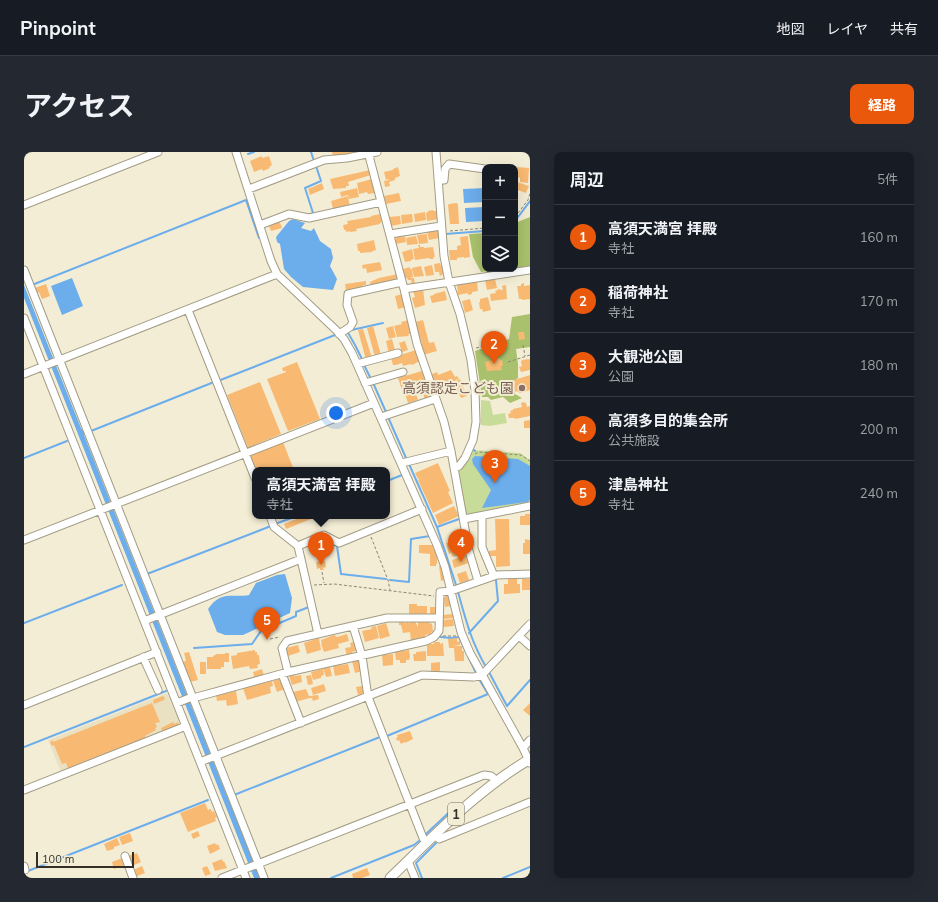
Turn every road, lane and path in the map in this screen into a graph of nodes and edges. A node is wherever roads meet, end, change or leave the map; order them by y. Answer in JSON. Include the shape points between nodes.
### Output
{"nodes":[{"id":1,"x":158,"y":152,"type":"edge"},
{"id":2,"x":236,"y":152,"type":"edge"},
{"id":3,"x":377,"y":152,"type":"edge"},
{"id":4,"x":436,"y":152,"type":"edge"},
{"id":5,"x":369,"y":153,"type":"edge"},
{"id":6,"x":482,"y":168,"type":"edge"},
{"id":7,"x":438,"y":180,"type":"junction"},
{"id":8,"x":249,"y":189,"type":"junction"},
{"id":9,"x":530,"y":193,"type":"edge"},
{"id":10,"x":381,"y":202,"type":"junction"},
{"id":11,"x":24,"y":205,"type":"edge"},
{"id":12,"x":518,"y":213,"type":"edge"},
{"id":13,"x":260,"y":225,"type":"junction"},
{"id":14,"x":482,"y":228,"type":"edge"},
{"id":15,"x":442,"y":229,"type":"junction"},
{"id":16,"x":390,"y":234,"type":"junction"},
{"id":17,"x":24,"y":270,"type":"edge"},
{"id":18,"x":530,"y":270,"type":"edge"},
{"id":19,"x":277,"y":274,"type":"junction"},
{"id":20,"x":402,"y":282,"type":"junction"},
{"id":21,"x":449,"y":282,"type":"junction"},
{"id":22,"x":404,"y":289,"type":"junction"},
{"id":23,"x":188,"y":310,"type":"junction"},
{"id":24,"x":24,"y":318,"type":"edge"},
{"id":25,"x":339,"y":334,"type":"junction"},
{"id":26,"x":506,"y":341,"type":"dead end"},
{"id":27,"x":523,"y":345,"type":"dead end"},
{"id":28,"x":468,"y":350,"type":"junction"},
{"id":29,"x":398,"y":353,"type":"dead end"},
{"id":30,"x":530,"y":356,"type":"edge"},
{"id":31,"x":525,"y":357,"type":"junction"},
{"id":32,"x":508,"y":362,"type":"dead end"},
{"id":33,"x":52,"y":363,"type":"junction"},
{"id":34,"x":357,"y":364,"type":"junction"},
{"id":35,"x":403,"y":372,"type":"dead end"},
{"id":36,"x":24,"y":374,"type":"edge"},
{"id":37,"x":365,"y":383,"type":"junction"},
{"id":38,"x":435,"y":399,"type":"junction"},
{"id":39,"x":374,"y":403,"type":"junction"},
{"id":40,"x":381,"y":417,"type":"junction"},
{"id":41,"x":452,"y":451,"type":"junction"},
{"id":42,"x":246,"y":454,"type":"junction"},
{"id":43,"x":467,"y":454,"type":"junction"},
{"id":44,"x":530,"y":461,"type":"edge"},
{"id":45,"x":402,"y":464,"type":"junction"},
{"id":46,"x":455,"y":468,"type":"junction"},
{"id":47,"x":252,"y":470,"type":"edge"},
{"id":48,"x":530,"y":506,"type":"edge"},
{"id":49,"x":109,"y":507,"type":"junction"},
{"id":50,"x":422,"y":509,"type":"junction"},
{"id":51,"x":482,"y":516,"type":"junction"},
{"id":52,"x":271,"y":519,"type":"edge"},
{"id":53,"x":464,"y":519,"type":"junction"},
{"id":54,"x":369,"y":530,"type":"junction"},
{"id":55,"x":24,"y":540,"type":"edge"},
{"id":56,"x":298,"y":546,"type":"junction"},
{"id":57,"x":301,"y":559,"type":"junction"},
{"id":58,"x":322,"y":572,"type":"dead end"},
{"id":59,"x":530,"y":574,"type":"edge"},
{"id":60,"x":494,"y":576,"type":"junction"},
{"id":61,"x":478,"y":581,"type":"junction"},
{"id":62,"x":324,"y":584,"type":"junction"},
{"id":63,"x":307,"y":585,"type":"junction"},
{"id":64,"x":390,"y":590,"type":"junction"},
{"id":65,"x":451,"y":590,"type":"junction"},
{"id":66,"x":440,"y":596,"type":"junction"},
{"id":67,"x":159,"y":615,"type":"junction"},
{"id":68,"x":439,"y":618,"type":"junction"},
{"id":69,"x":146,"y":620,"type":"junction"},
{"id":70,"x":530,"y":624,"type":"edge"},
{"id":71,"x":353,"y":626,"type":"junction"},
{"id":72,"x":318,"y":634,"type":"junction"},
{"id":73,"x":437,"y":634,"type":"junction"},
{"id":74,"x":462,"y":634,"type":"junction"},
{"id":75,"x":519,"y":636,"type":"junction"},
{"id":76,"x":270,"y":639,"type":"dead end"},
{"id":77,"x":284,"y":645,"type":"junction"},
{"id":78,"x":530,"y":646,"type":"edge"},
{"id":79,"x":157,"y":652,"type":"junction"},
{"id":80,"x":362,"y":656,"type":"junction"},
{"id":81,"x":143,"y":658,"type":"junction"},
{"id":82,"x":285,"y":673,"type":"junction"},
{"id":83,"x":482,"y":675,"type":"junction"},
{"id":84,"x":158,"y":690,"type":"dead end"},
{"id":85,"x":368,"y":697,"type":"junction"},
{"id":86,"x":192,"y":698,"type":"junction"},
{"id":87,"x":179,"y":702,"type":"junction"},
{"id":88,"x":24,"y":705,"type":"edge"},
{"id":89,"x":301,"y":723,"type":"junction"},
{"id":90,"x":186,"y":726,"type":"junction"},
{"id":91,"x":530,"y":740,"type":"edge"},
{"id":92,"x":523,"y":748,"type":"junction"},
{"id":93,"x":214,"y":756,"type":"junction"},
{"id":94,"x":202,"y":761,"type":"junction"},
{"id":95,"x":529,"y":761,"type":"edge"},
{"id":96,"x":497,"y":781,"type":"junction"},
{"id":97,"x":24,"y":790,"type":"edge"},
{"id":98,"x":530,"y":802,"type":"edge"},
{"id":99,"x":410,"y":805,"type":"junction"},
{"id":100,"x":434,"y":835,"type":"junction"},
{"id":101,"x":427,"y":843,"type":"junction"},
{"id":102,"x":125,"y":856,"type":"dead end"},
{"id":103,"x":408,"y":861,"type":"junction"},
{"id":104,"x":252,"y":867,"type":"junction"},
{"id":105,"x":134,"y":878,"type":"edge"},
{"id":106,"x":222,"y":878,"type":"edge"},
{"id":107,"x":246,"y":878,"type":"edge"},
{"id":108,"x":264,"y":878,"type":"edge"},
{"id":109,"x":390,"y":878,"type":"edge"},
{"id":110,"x":414,"y":878,"type":"edge"}],
"edges":[{"from":1,"to":11,"type":"street"},
{"from":2,"to":8,"type":"street"},
{"from":3,"to":5,"type":"street"},
{"from":4,"to":7,"type":"street"},
{"from":5,"to":8,"type":"street","via":[[324,160]]},
{"from":5,"to":10,"type":"street"},
{"from":6,"to":7,"type":"street","via":[[449,164],[444,169],[444,180]]},
{"from":7,"to":15,"type":"street"},
{"from":8,"to":13,"type":"street"},
{"from":9,"to":12,"type":"path"},
{"from":10,"to":13,"type":"street","via":[[309,218],[289,214]]},
{"from":10,"to":16,"type":"street"},
{"from":13,"to":19,"type":"street"},
{"from":14,"to":15,"type":"path"},
{"from":15,"to":16,"type":"street"},
{"from":15,"to":21,"type":"street"},
{"from":16,"to":20,"type":"street"},
{"from":17,"to":33,"type":"street"},
{"from":18,"to":21,"type":"street"},
{"from":19,"to":23,"type":"street"},
{"from":19,"to":25,"type":"street"},
{"from":20,"to":22,"type":"street"},
{"from":20,"to":25,"type":"street","via":[[348,294],[347,305],[353,322]]},
{"from":21,"to":22,"type":"street"},
{"from":21,"to":28,"type":"street"},
{"from":22,"to":38,"type":"street","via":[[417,344]]},
{"from":23,"to":33,"type":"street"},
{"from":23,"to":42,"type":"street"},
{"from":24,"to":33,"type":"street"},
{"from":25,"to":34,"type":"street"},
{"from":26,"to":28,"type":"path"},
{"from":27,"to":31,"type":"path"},
{"from":28,"to":43,"type":"street","via":[[475,391],[476,422]]},
{"from":29,"to":34,"type":"street"},
{"from":30,"to":31,"type":"path"},
{"from":31,"to":32,"type":"path"},
{"from":33,"to":36,"type":"street"},
{"from":33,"to":49,"type":"street"},
{"from":33,"to":49,"type":"street"},
{"from":34,"to":37,"type":"street"},
{"from":35,"to":37,"type":"street"},
{"from":37,"to":39,"type":"street"},
{"from":38,"to":40,"type":"street"},
{"from":38,"to":41,"type":"street"},
{"from":39,"to":40,"type":"street"},
{"from":39,"to":42,"type":"street"},
{"from":40,"to":45,"type":"street"},
{"from":41,"to":45,"type":"street"},
{"from":41,"to":46,"type":"street"},
{"from":42,"to":47,"type":"street"},
{"from":42,"to":49,"type":"street"},
{"from":43,"to":44,"type":"path","via":[[470,456],[480,452],[521,455]]},
{"from":43,"to":46,"type":"street"},
{"from":45,"to":50,"type":"street"},
{"from":46,"to":53,"type":"street"},
{"from":48,"to":51,"type":"street"},
{"from":49,"to":55,"type":"street"},
{"from":49,"to":67,"type":"street"},
{"from":49,"to":69,"type":"street"},
{"from":50,"to":54,"type":"street"},
{"from":50,"to":65,"type":"street"},
{"from":51,"to":53,"type":"street"},
{"from":51,"to":60,"type":"street","via":[[482,547]]},
{"from":52,"to":56,"type":"street","via":[[274,527]]},
{"from":53,"to":61,"type":"street","via":[[469,551]]},
{"from":54,"to":56,"type":"street","via":[[339,543],[324,535]]},
{"from":54,"to":64,"type":"path"},
{"from":56,"to":57,"type":"street"},
{"from":57,"to":63,"type":"street"},
{"from":57,"to":67,"type":"street"},
{"from":58,"to":62,"type":"path"},
{"from":59,"to":60,"type":"street"},
{"from":60,"to":61,"type":"street"},
{"from":61,"to":65,"type":"street"},
{"from":62,"to":63,"type":"path"},
{"from":62,"to":64,"type":"path"},
{"from":63,"to":72,"type":"street"},
{"from":64,"to":66,"type":"path"},
{"from":65,"to":66,"type":"street","via":[[440,592]]},
{"from":65,"to":74,"type":"street"},
{"from":66,"to":68,"type":"street"},
{"from":67,"to":69,"type":"street"},
{"from":67,"to":86,"type":"street"},
{"from":68,"to":71,"type":"street","via":[[387,618]]},
{"from":68,"to":73,"type":"street"},
{"from":69,"to":79,"type":"street"},
{"from":70,"to":75,"type":"street"},
{"from":71,"to":72,"type":"street"},
{"from":71,"to":80,"type":"street"},
{"from":72,"to":77,"type":"street","via":[[287,641]]},
{"from":73,"to":74,"type":"path","via":[[451,637]]},
{"from":73,"to":80,"type":"street","via":[[426,641]]},
{"from":74,"to":83,"type":"street"},
{"from":75,"to":78,"type":"street"},
{"from":75,"to":83,"type":"street"},
{"from":76,"to":77,"type":"path","via":[[280,637]]},
{"from":77,"to":82,"type":"street","via":[[282,648]]},
{"from":79,"to":81,"type":"street"},
{"from":79,"to":87,"type":"street"},
{"from":80,"to":82,"type":"street"},
{"from":80,"to":85,"type":"street"},
{"from":81,"to":84,"type":"street"},
{"from":81,"to":88,"type":"street"},
{"from":82,"to":86,"type":"street"},
{"from":82,"to":89,"type":"street"},
{"from":83,"to":85,"type":"street","via":[[422,675]]},
{"from":83,"to":92,"type":"street"},
{"from":85,"to":89,"type":"street"},
{"from":85,"to":99,"type":"street"},
{"from":86,"to":87,"type":"street"},
{"from":86,"to":93,"type":"street"},
{"from":87,"to":90,"type":"street"},
{"from":89,"to":93,"type":"street"},
{"from":90,"to":94,"type":"street"},
{"from":90,"to":97,"type":"street"},
{"from":91,"to":92,"type":"street"},
{"from":92,"to":95,"type":"street"},
{"from":93,"to":94,"type":"street"},
{"from":93,"to":104,"type":"street"},
{"from":94,"to":104,"type":"street"},
{"from":95,"to":96,"type":"main road","number":"1"},
{"from":96,"to":99,"type":"street","via":[[491,776],[484,775]]},
{"from":96,"to":100,"type":"main road","number":"1","via":[[462,808]]},
{"from":98,"to":100,"type":"street","via":[[439,839]]},
{"from":99,"to":101,"type":"street"},
{"from":99,"to":104,"type":"street"},
{"from":100,"to":101,"type":"main road","number":"1"},
{"from":101,"to":103,"type":"main road","number":"1"},
{"from":102,"to":105,"type":"street"},
{"from":103,"to":109,"type":"main road","number":"1"},
{"from":103,"to":110,"type":"street"},
{"from":104,"to":106,"type":"street"},
{"from":104,"to":107,"type":"street"},
{"from":104,"to":108,"type":"street"}]}
